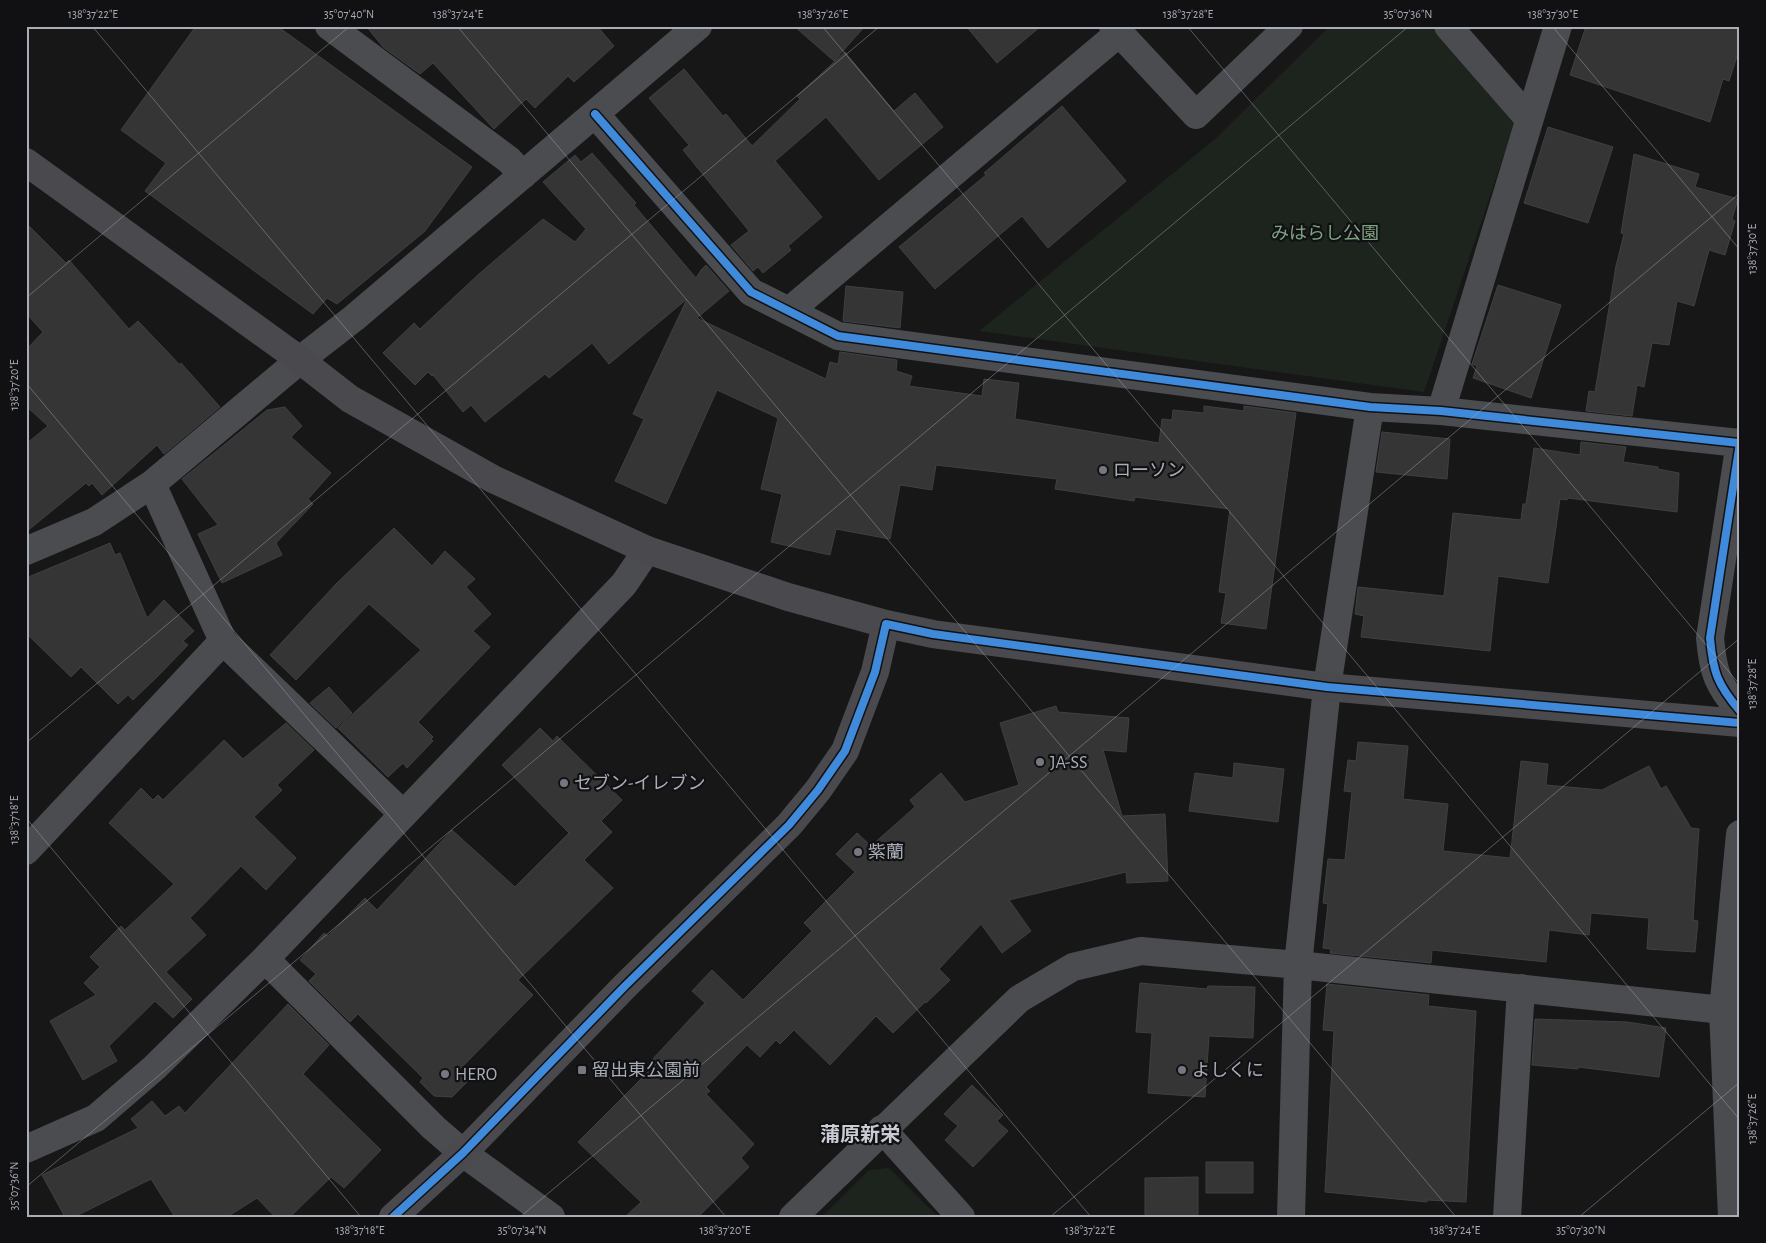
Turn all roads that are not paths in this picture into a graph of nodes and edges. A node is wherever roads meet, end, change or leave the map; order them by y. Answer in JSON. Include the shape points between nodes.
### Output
{"nodes":[{"id":1,"x":330,"y":26,"type":"edge"},
{"id":2,"x":698,"y":26,"type":"edge"},
{"id":3,"x":1289,"y":26,"type":"edge"},
{"id":4,"x":1448,"y":26,"type":"edge"},
{"id":5,"x":1558,"y":26,"type":"edge"},
{"id":6,"x":1116,"y":30,"type":"edge"},
{"id":7,"x":595,"y":114,"type":"junction"},
{"id":8,"x":1529,"y":119,"type":"junction"},
{"id":9,"x":26,"y":162,"type":"edge"},
{"id":10,"x":523,"y":175,"type":"junction"},
{"id":11,"x":789,"y":311,"type":"junction"},
{"id":12,"x":300,"y":360,"type":"junction"},
{"id":13,"x":1370,"y":407,"type":"junction"},
{"id":14,"x":1441,"y":411,"type":"junction"},
{"id":15,"x":1740,"y":443,"type":"edge"},
{"id":16,"x":152,"y":484,"type":"junction"},
{"id":17,"x":647,"y":550,"type":"junction"},
{"id":18,"x":26,"y":551,"type":"edge"},
{"id":19,"x":886,"y":624,"type":"junction"},
{"id":20,"x":223,"y":641,"type":"junction"},
{"id":21,"x":1327,"y":687,"type":"junction"},
{"id":22,"x":1740,"y":711,"type":"edge"},
{"id":23,"x":1740,"y":723,"type":"edge"},
{"id":24,"x":402,"y":813,"type":"junction"},
{"id":25,"x":1740,"y":834,"type":"edge"},
{"id":26,"x":26,"y":850,"type":"edge"},
{"id":27,"x":264,"y":959,"type":"junction"},
{"id":28,"x":1298,"y":965,"type":"junction"},
{"id":29,"x":1521,"y":988,"type":"junction"},
{"id":30,"x":1723,"y":1010,"type":"junction"},
{"id":31,"x":882,"y":1129,"type":"junction"},
{"id":32,"x":26,"y":1149,"type":"edge"},
{"id":33,"x":463,"y":1153,"type":"junction"},
{"id":34,"x":393,"y":1217,"type":"edge"},
{"id":35,"x":551,"y":1217,"type":"edge"},
{"id":36,"x":793,"y":1217,"type":"edge"},
{"id":37,"x":962,"y":1217,"type":"edge"},
{"id":38,"x":1291,"y":1217,"type":"edge"},
{"id":39,"x":1507,"y":1217,"type":"edge"},
{"id":40,"x":1732,"y":1217,"type":"edge"}],
"edges":[{"from":1,"to":10,"type":"street","via":[[509,160]]},
{"from":2,"to":7,"type":"street"},
{"from":3,"to":6,"type":"street","via":[[1196,115]]},
{"from":4,"to":8,"type":"street"},
{"from":5,"to":8,"type":"street"},
{"from":6,"to":11,"type":"street"},
{"from":7,"to":10,"type":"street"},
{"from":7,"to":11,"type":"street","via":[[751,292]]},
{"from":8,"to":14,"type":"street"},
{"from":9,"to":12,"type":"street"},
{"from":10,"to":12,"type":"street"},
{"from":11,"to":13,"type":"street","via":[[838,336]]},
{"from":12,"to":16,"type":"street"},
{"from":12,"to":17,"type":"street","via":[[350,399],[492,480]]},
{"from":13,"to":14,"type":"street"},
{"from":13,"to":21,"type":"street"},
{"from":14,"to":15,"type":"street"},
{"from":15,"to":22,"type":"street","via":[[1710,638],[1712,668],[1727,697]]},
{"from":16,"to":18,"type":"street","via":[[94,522]]},
{"from":16,"to":20,"type":"street"},
{"from":17,"to":19,"type":"street","via":[[788,597]]},
{"from":17,"to":24,"type":"street","via":[[624,584]]},
{"from":19,"to":21,"type":"street","via":[[933,634]]},
{"from":19,"to":33,"type":"street","via":[[875,672],[845,751],[818,790],[789,825],[625,986]]},
{"from":20,"to":24,"type":"street"},
{"from":20,"to":26,"type":"street"},
{"from":21,"to":23,"type":"street"},
{"from":21,"to":28,"type":"street"},
{"from":24,"to":27,"type":"street"},
{"from":25,"to":30,"type":"street"},
{"from":27,"to":32,"type":"street","via":[[154,1068],[96,1118]]},
{"from":27,"to":33,"type":"street"},
{"from":28,"to":29,"type":"street"},
{"from":28,"to":31,"type":"street","via":[[1141,951],[1073,967],[1020,999]]},
{"from":28,"to":38,"type":"street"},
{"from":29,"to":30,"type":"street"},
{"from":29,"to":39,"type":"street"},
{"from":30,"to":40,"type":"street"},
{"from":31,"to":36,"type":"street"},
{"from":31,"to":37,"type":"street"},
{"from":33,"to":34,"type":"street"},
{"from":33,"to":35,"type":"street"}]}
